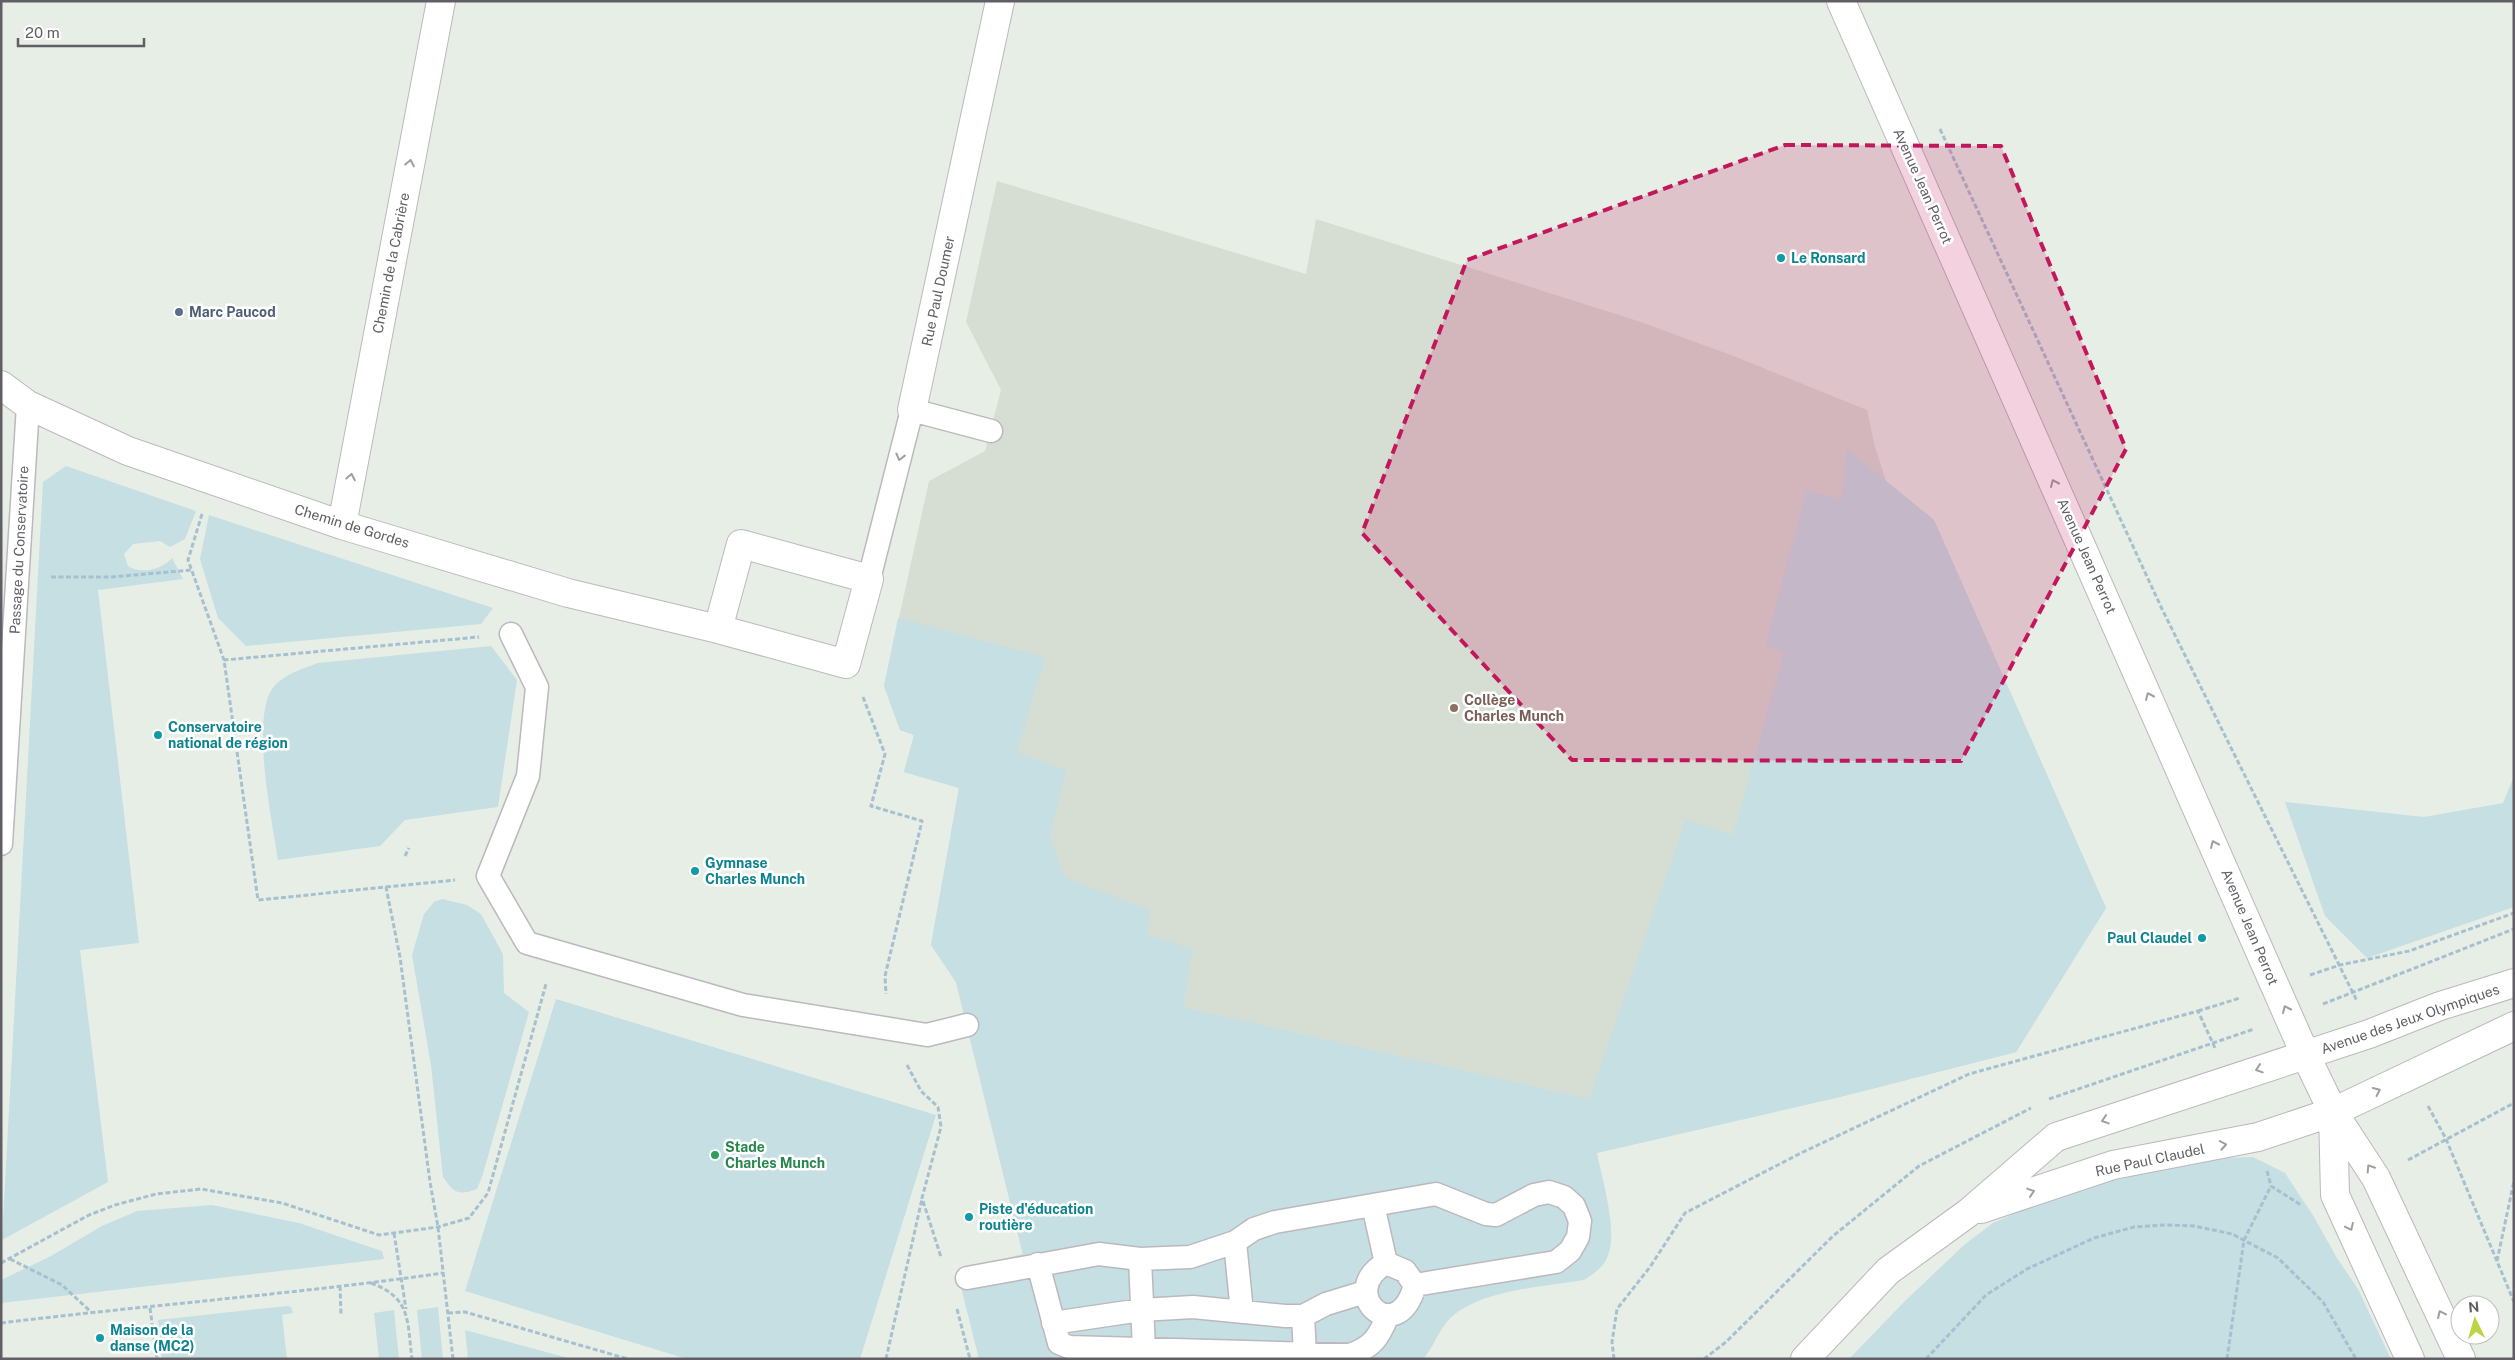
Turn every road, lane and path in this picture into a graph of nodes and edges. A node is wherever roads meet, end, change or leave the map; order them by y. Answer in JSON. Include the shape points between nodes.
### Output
{"nodes":[{"id":1,"x":441,"y":1,"type":"edge"},
{"id":2,"x":1000,"y":1,"type":"edge"},
{"id":3,"x":1841,"y":1,"type":"edge"},
{"id":4,"x":1940,"y":128,"type":"dead end"},
{"id":5,"x":1,"y":385,"type":"edge"},
{"id":6,"x":28,"y":405,"type":"junction"},
{"id":7,"x":912,"y":410,"type":"junction"},
{"id":8,"x":991,"y":431,"type":"dead end"},
{"id":9,"x":204,"y":509,"type":"dead end"},
{"id":10,"x":342,"y":525,"type":"junction"},
{"id":11,"x":192,"y":570,"type":"junction"},
{"id":12,"x":18,"y":574,"type":"junction"},
{"id":13,"x":869,"y":579,"type":"junction"},
{"id":14,"x":718,"y":629,"type":"junction"},
{"id":15,"x":511,"y":634,"type":"joint"},
{"id":16,"x":224,"y":660,"type":"junction"},
{"id":17,"x":1,"y":844,"type":"edge"},
{"id":18,"x":409,"y":848,"type":"dead end"},
{"id":19,"x":405,"y":856,"type":"dead end"},
{"id":20,"x":439,"y":882,"type":"dead end"},
{"id":21,"x":386,"y":887,"type":"junction"},
{"id":22,"x":2514,"y":913,"type":"edge"},
{"id":23,"x":555,"y":950,"type":"junction"},
{"id":24,"x":2340,"y":966,"type":"junction"},
{"id":25,"x":2514,"y":983,"type":"edge"},
{"id":26,"x":2276,"y":986,"type":"junction"},
{"id":27,"x":2198,"y":1011,"type":"junction"},
{"id":28,"x":967,"y":1025,"type":"dead end"},
{"id":29,"x":2514,"y":1026,"type":"edge"},
{"id":30,"x":2369,"y":1034,"type":"junction"},
{"id":31,"x":2305,"y":1054,"type":"junction"},
{"id":32,"x":2410,"y":1075,"type":"junction"},
{"id":33,"x":2228,"y":1080,"type":"junction"},
{"id":34,"x":2333,"y":1112,"type":"junction"},
{"id":35,"x":2258,"y":1137,"type":"junction"},
{"id":36,"x":2514,"y":1181,"type":"edge"},
{"id":37,"x":922,"y":1198,"type":"dead end"},
{"id":38,"x":1373,"y":1205,"type":"junction"},
{"id":39,"x":1968,"y":1213,"type":"junction"},
{"id":40,"x":438,"y":1227,"type":"junction"},
{"id":41,"x":394,"y":1233,"type":"junction"},
{"id":42,"x":2244,"y":1240,"type":"junction"},
{"id":43,"x":1235,"y":1242,"type":"junction"},
{"id":44,"x":10,"y":1259,"type":"junction"},
{"id":45,"x":1140,"y":1259,"type":"junction"},
{"id":46,"x":2497,"y":1261,"type":"junction"},
{"id":47,"x":1,"y":1263,"type":"edge"},
{"id":48,"x":1386,"y":1263,"type":"junction"},
{"id":49,"x":1038,"y":1264,"type":"junction"},
{"id":50,"x":443,"y":1274,"type":"junction"},
{"id":51,"x":967,"y":1278,"type":"dead end"},
{"id":52,"x":402,"y":1279,"type":"junction"},
{"id":53,"x":370,"y":1283,"type":"junction"},
{"id":54,"x":1415,"y":1285,"type":"junction"},
{"id":55,"x":340,"y":1286,"type":"junction"},
{"id":56,"x":1365,"y":1292,"type":"junction"},
{"id":57,"x":2514,"y":1302,"type":"edge"},
{"id":58,"x":150,"y":1308,"type":"junction"},
{"id":59,"x":406,"y":1310,"type":"junction"},
{"id":60,"x":1141,"y":1310,"type":"junction"},
{"id":61,"x":91,"y":1312,"type":"junction"},
{"id":62,"x":1242,"y":1312,"type":"junction"},
{"id":63,"x":448,"y":1313,"type":"junction"},
{"id":64,"x":341,"y":1314,"type":"dead end"},
{"id":65,"x":1388,"y":1314,"type":"junction"},
{"id":66,"x":1302,"y":1316,"type":"junction"},
{"id":67,"x":1,"y":1322,"type":"edge"},
{"id":68,"x":1053,"y":1323,"type":"junction"},
{"id":69,"x":1144,"y":1349,"type":"junction"},
{"id":70,"x":1305,"y":1354,"type":"junction"},
{"id":71,"x":156,"y":1359,"type":"edge"},
{"id":72,"x":412,"y":1359,"type":"edge"},
{"id":73,"x":452,"y":1359,"type":"edge"},
{"id":74,"x":628,"y":1359,"type":"edge"},
{"id":75,"x":886,"y":1359,"type":"edge"},
{"id":76,"x":1614,"y":1359,"type":"edge"},
{"id":77,"x":1805,"y":1359,"type":"edge"},
{"id":78,"x":1926,"y":1359,"type":"edge"},
{"id":79,"x":2228,"y":1359,"type":"edge"},
{"id":80,"x":2356,"y":1359,"type":"edge"},
{"id":81,"x":2410,"y":1359,"type":"edge"},
{"id":82,"x":2461,"y":1359,"type":"edge"}],
"edges":[{"from":10,"to":1,"type":"main road","name":"Chemin de la Cabrière","one_way":true},
{"from":2,"to":7,"type":"main road","name":"Rue Paul Doumer"},
{"from":26,"to":3,"type":"main road","name":"Avenue Jean Perrot","one_way":true},
{"from":4,"to":24,"type":"path","via":[[2162,609]]},
{"from":5,"to":6,"type":"main road","name":"Chemin de Gordes"},
{"from":6,"to":10,"type":"main road","name":"Chemin de Gordes","via":[[128,451]]},
{"from":6,"to":12,"type":"lane","name":"Passage du Conservatoire"},
{"from":7,"to":8,"type":"lane"},
{"from":7,"to":13,"type":"lane","name":"Rue Paul Doumer","one_way":true},
{"from":9,"to":11,"type":"path","via":[[188,560]]},
{"from":10,"to":14,"type":"main road","name":"Chemin de Gordes","via":[[568,593]]},
{"from":11,"to":12,"type":"path","via":[[111,578]]},
{"from":11,"to":16,"type":"path"},
{"from":12,"to":17,"type":"lane","name":"Passage du Conservatoire"},
{"from":13,"to":14,"type":"main road","via":[[741,544]]},
{"from":13,"to":14,"type":"main road","name":"Chemin de Gordes","via":[[846,664]]},
{"from":15,"to":16,"type":"path"},
{"from":15,"to":23,"type":"lane","via":[[537,686],[528,776],[488,876],[527,943]]},
{"from":16,"to":21,"type":"path","via":[[258,900]]},
{"from":18,"to":19,"type":"path"},
{"from":20,"to":21,"type":"path"},
{"from":21,"to":40,"type":"path","via":[[400,957]]},
{"from":22,"to":24,"type":"path","via":[[2409,951]]},
{"from":23,"to":28,"type":"lane","via":[[743,1005],[927,1035]]},
{"from":23,"to":40,"type":"path","via":[[488,1193],[469,1218]]},
{"from":24,"to":26,"type":"path"},
{"from":24,"to":30,"type":"path"},
{"from":25,"to":30,"type":"main road","name":"Avenue des Jeux Olympiques","via":[[2440,1006]]},
{"from":26,"to":27,"type":"path"},
{"from":31,"to":26,"type":"main road","name":"Avenue Jean Perrot","one_way":true},
{"from":27,"to":33,"type":"path"},
{"from":27,"to":76,"type":"path","via":[[1969,1074],[1685,1213],[1650,1267],[1617,1309],[1612,1342]]},
{"from":29,"to":32,"type":"main road"},
{"from":30,"to":31,"type":"main road","name":"Avenue des Jeux Olympiques"},
{"from":31,"to":33,"type":"main road","name":"Rue Paul Claudel","one_way":true},
{"from":31,"to":34,"type":"main road","name":"Avenue Jean Perrot"},
{"from":34,"to":32,"type":"main road","one_way":true},
{"from":32,"to":46,"type":"path","via":[[2446,1138]]},
{"from":33,"to":39,"type":"main road","name":"Rue Paul Claudel","one_way":true,"via":[[2056,1137]]},
{"from":34,"to":35,"type":"main road","name":"Rue Paul Claudel"},
{"from":34,"to":81,"type":"main road","name":"Avenue Jean Perrot","one_way":true,"via":[[2335,1195]]},
{"from":82,"to":34,"type":"main road","name":"Avenue Jean Perrot","one_way":true,"via":[[2376,1178]]},
{"from":39,"to":35,"type":"main road","name":"Rue Paul Claudel","one_way":true,"via":[[2113,1165]]},
{"from":35,"to":42,"type":"path","via":[[2271,1186]]},
{"from":36,"to":46,"type":"path"},
{"from":37,"to":75,"type":"path"},
{"from":38,"to":43,"type":"lane","via":[[1275,1222]]},
{"from":38,"to":48,"type":"lane"},
{"from":38,"to":54,"type":"lane","via":[[1436,1194],[1496,1215],[1534,1195],[1549,1192],[1564,1197],[1574,1206],[1580,1221],[1578,1237],[1570,1250],[1556,1262]]},
{"from":39,"to":77,"type":"main road","name":"Rue Paul Claudel","via":[[1888,1271]]},
{"from":40,"to":41,"type":"path"},
{"from":40,"to":50,"type":"path"},
{"from":41,"to":44,"type":"path","via":[[379,1235],[282,1203],[201,1189],[156,1194],[115,1205],[89,1215]]},
{"from":41,"to":52,"type":"path"},
{"from":42,"to":78,"type":"path","via":[[2232,1234],[2194,1226],[2164,1225],[2134,1227],[2094,1238],[2027,1268],[1986,1295]]},
{"from":42,"to":79,"type":"path"},
{"from":42,"to":80,"type":"path","via":[[2278,1258],[2323,1302]]},
{"from":43,"to":45,"type":"lane","via":[[1190,1257]]},
{"from":43,"to":62,"type":"lane"},
{"from":44,"to":47,"type":"path"},
{"from":44,"to":61,"type":"path","via":[[62,1285]]},
{"from":45,"to":49,"type":"lane","via":[[1099,1254]]},
{"from":45,"to":60,"type":"lane"},
{"from":46,"to":57,"type":"path"},
{"from":48,"to":54,"type":"lane","via":[[1405,1271]]},
{"from":48,"to":56,"type":"lane","via":[[1367,1280]]},
{"from":49,"to":51,"type":"lane"},
{"from":49,"to":68,"type":"lane"},
{"from":50,"to":52,"type":"path"},
{"from":50,"to":63,"type":"path"},
{"from":52,"to":53,"type":"path"},
{"from":52,"to":59,"type":"path"},
{"from":53,"to":55,"type":"path"},
{"from":53,"to":59,"type":"path","via":[[399,1300]]},
{"from":54,"to":65,"type":"lane","via":[[1406,1308],[1395,1315]]},
{"from":55,"to":58,"type":"path"},
{"from":55,"to":64,"type":"path"},
{"from":56,"to":65,"type":"lane","via":[[1371,1305],[1382,1314]]},
{"from":56,"to":66,"type":"lane","via":[[1326,1304]]},
{"from":58,"to":61,"type":"path"},
{"from":58,"to":71,"type":"path"},
{"from":59,"to":72,"type":"path"},
{"from":60,"to":62,"type":"lane","via":[[1193,1307]]},
{"from":60,"to":68,"type":"lane"},
{"from":60,"to":69,"type":"lane"},
{"from":61,"to":67,"type":"path"},
{"from":62,"to":66,"type":"lane"},
{"from":63,"to":73,"type":"path"},
{"from":63,"to":74,"type":"path","via":[[465,1312]]},
{"from":65,"to":70,"type":"lane","via":[[1380,1333],[1367,1349],[1350,1355]]},
{"from":66,"to":70,"type":"lane"},
{"from":68,"to":69,"type":"lane","via":[[1060,1342],[1069,1347]]},
{"from":69,"to":70,"type":"lane"}]}
